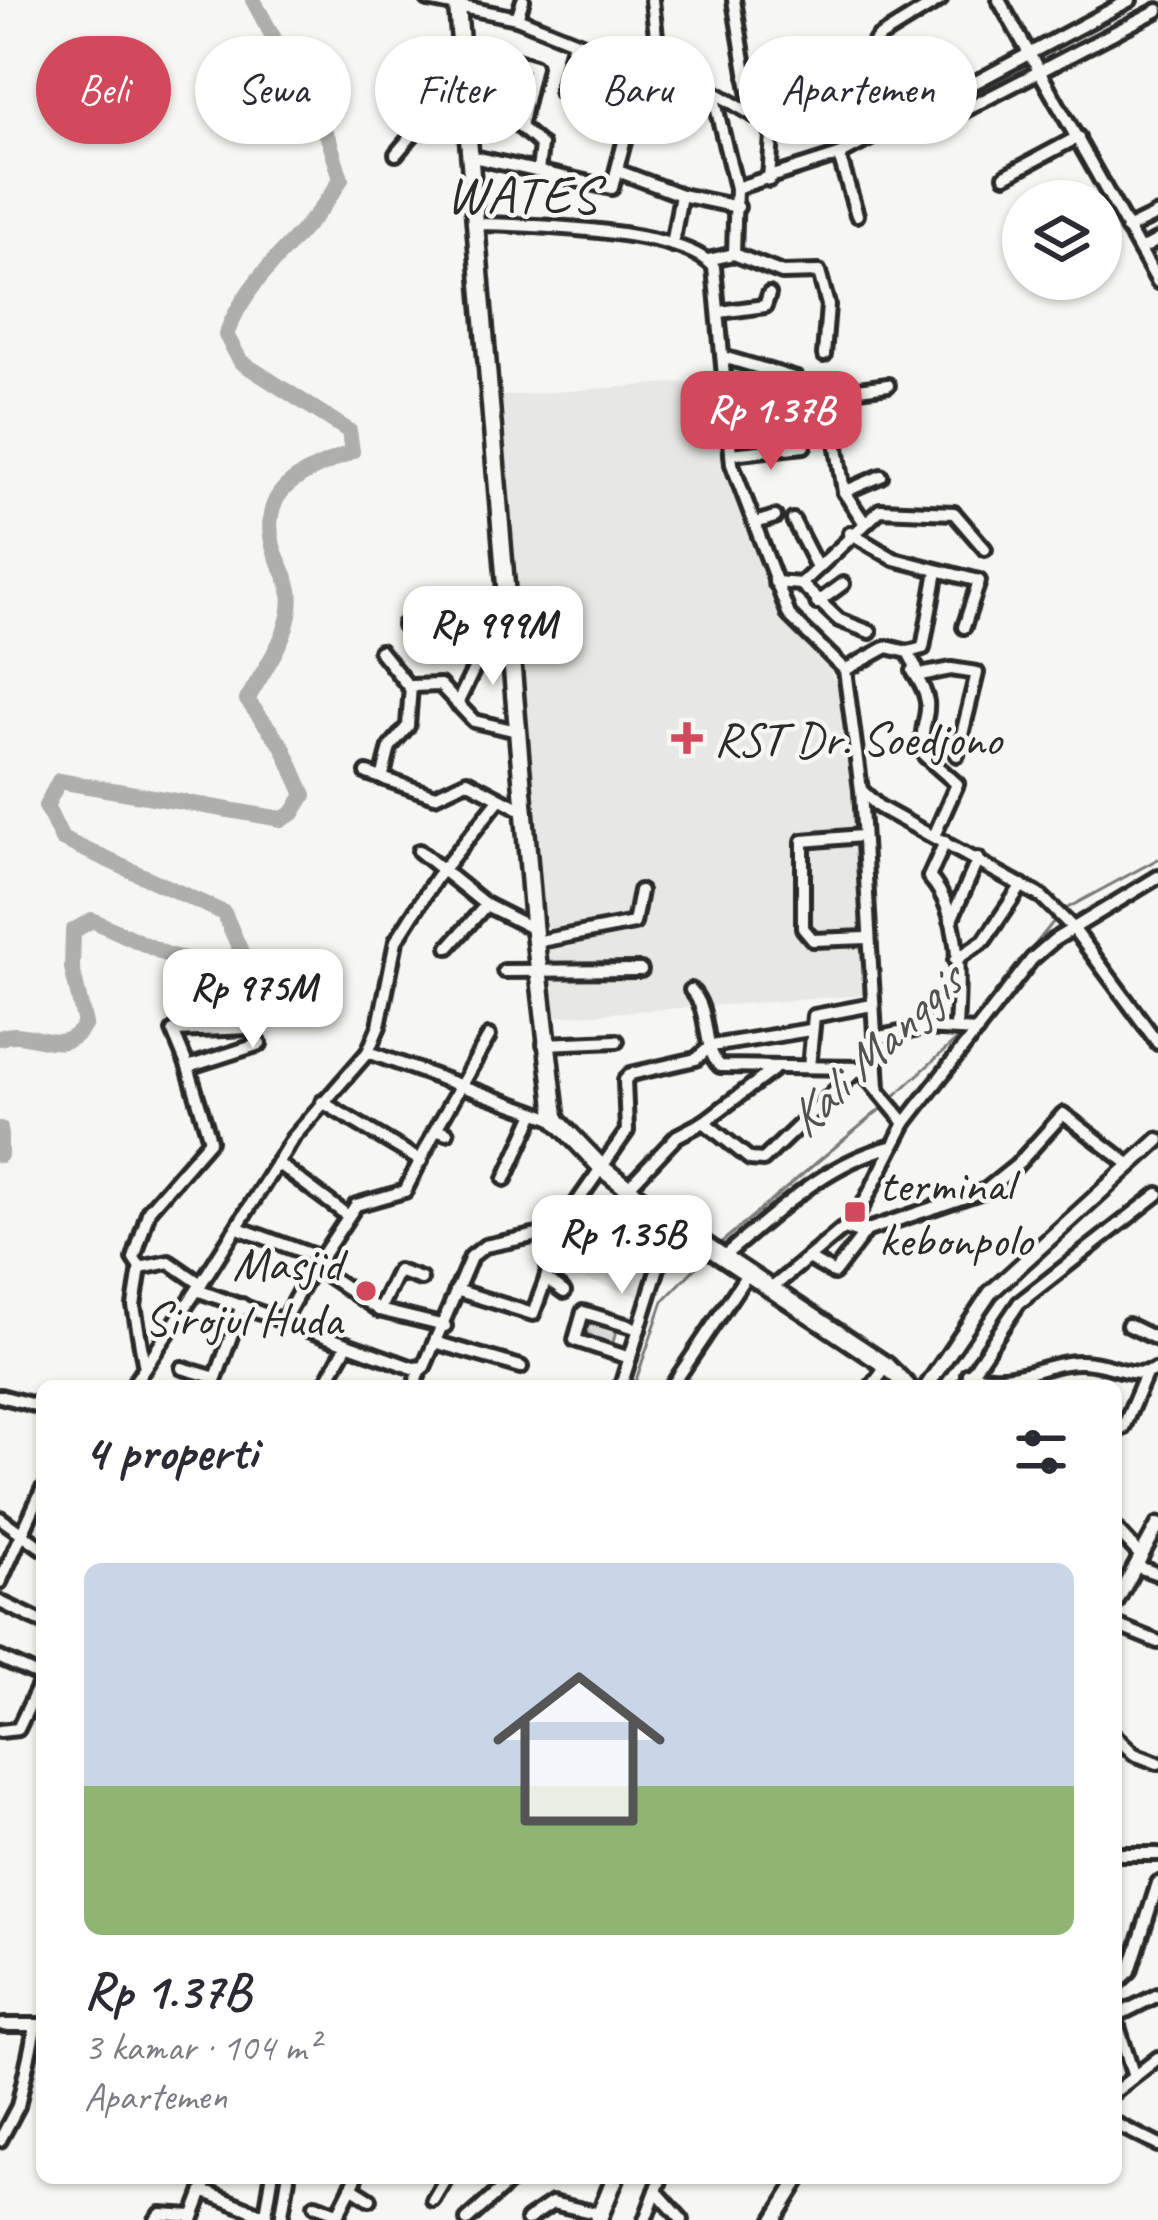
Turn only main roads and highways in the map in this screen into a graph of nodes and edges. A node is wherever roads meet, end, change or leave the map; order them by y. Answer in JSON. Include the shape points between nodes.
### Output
{"nodes":[{"id":1,"x":457,"y":3,"type":"edge"},
{"id":2,"x":1158,"y":1140,"type":"edge"},
{"id":3,"x":901,"y":1380,"type":"edge"},
{"id":4,"x":931,"y":1380,"type":"edge"},
{"id":5,"x":1158,"y":1526,"type":"edge"},
{"id":6,"x":1122,"y":1591,"type":"edge"},
{"id":7,"x":613,"y":2184,"type":"edge"},
{"id":8,"x":796,"y":2184,"type":"edge"},
{"id":9,"x":599,"y":2217,"type":"edge"},
{"id":10,"x":774,"y":2220,"type":"edge"}],
"edges":[{"from":1,"to":3,"type":"highway","via":[[556,1120],[672,1223]]},
{"from":2,"to":4,"type":"main road","via":[[990,1293]]},
{"from":5,"to":6,"type":"main road"},
{"from":7,"to":9,"type":"highway"},
{"from":8,"to":10,"type":"main road"}]}
